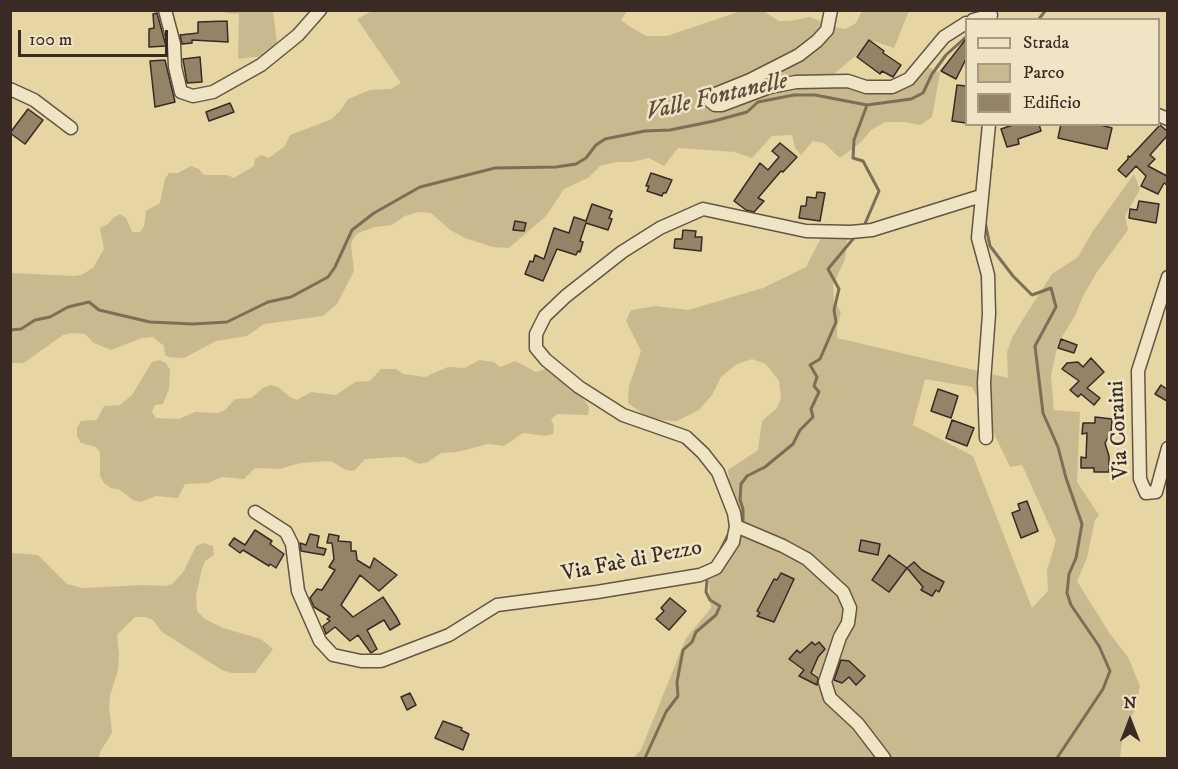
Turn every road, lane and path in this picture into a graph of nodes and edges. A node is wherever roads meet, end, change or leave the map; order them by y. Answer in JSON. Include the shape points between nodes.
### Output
{"nodes":[{"id":1,"x":165,"y":10,"type":"edge"},
{"id":2,"x":320,"y":10,"type":"edge"},
{"id":3,"x":831,"y":10,"type":"edge"},
{"id":4,"x":965,"y":24,"type":"edge"},
{"id":5,"x":10,"y":89,"type":"edge"},
{"id":6,"x":989,"y":126,"type":"edge"},
{"id":7,"x":71,"y":128,"type":"dead end"},
{"id":8,"x":981,"y":196,"type":"junction"},
{"id":9,"x":1167,"y":281,"type":"edge"},
{"id":10,"x":986,"y":438,"type":"dead end"},
{"id":11,"x":1167,"y":448,"type":"edge"},
{"id":12,"x":255,"y":512,"type":"dead end"},
{"id":13,"x":736,"y":526,"type":"junction"},
{"id":14,"x":884,"y":759,"type":"edge"}],
"edges":[{"from":1,"to":2,"type":"street","via":[[181,92],[193,96],[213,92],[261,65],[298,35]]},
{"from":3,"to":4,"type":"street","via":[[827,30],[799,55],[713,95],[710,101],[722,105],[796,82],[848,81],[866,87],[892,87],[909,79],[944,37]]},
{"from":5,"to":7,"type":"street","via":[[34,100]]},
{"from":6,"to":8,"type":"street"},
{"from":8,"to":10,"type":"street","via":[[978,238],[988,275],[989,314],[984,382]]},
{"from":8,"to":13,"type":"street","via":[[873,230],[851,232],[806,231],[703,209],[660,228],[622,252],[545,316],[536,334],[536,348],[546,360],[623,415],[686,437],[718,472]]},
{"from":9,"to":11,"type":"street","name":"Via Coraini","via":[[1138,371],[1140,480],[1146,493],[1156,492]]},
{"from":12,"to":13,"type":"street","name":"Via Faè di Pezzo","via":[[286,532],[292,544],[298,591],[320,641],[333,655],[361,661],[381,661],[449,635],[497,604],[700,575],[716,568],[725,556]]},
{"from":13,"to":14,"type":"street","via":[[807,560],[843,592],[849,615],[825,682],[830,698],[858,724]]}]}
